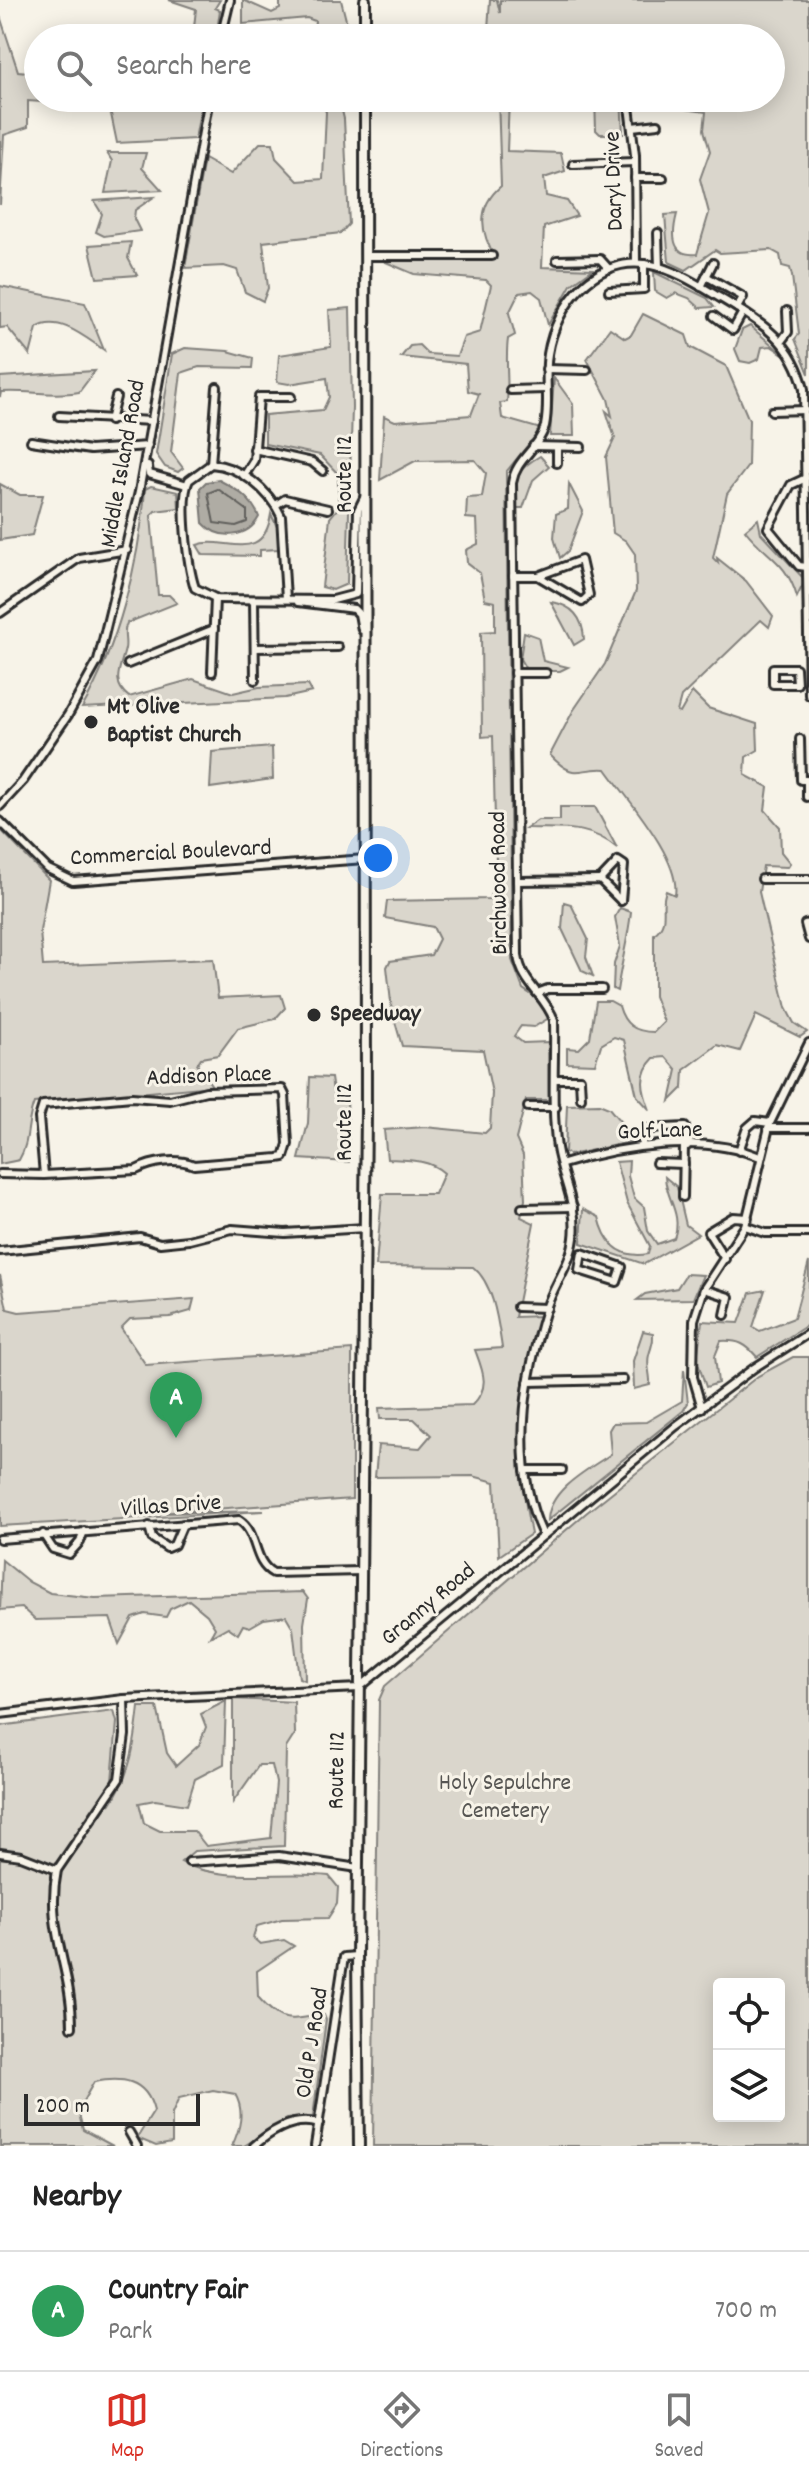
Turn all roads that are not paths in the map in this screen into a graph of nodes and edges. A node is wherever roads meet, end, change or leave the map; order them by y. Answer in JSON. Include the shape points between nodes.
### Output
{"nodes":[{"id":1,"x":230,"y":0,"type":"edge"},
{"id":2,"x":365,"y":0,"type":"edge"},
{"id":3,"x":224,"y":24,"type":"edge"},
{"id":4,"x":365,"y":24,"type":"edge"},
{"id":5,"x":207,"y":112,"type":"edge"},
{"id":6,"x":365,"y":112,"type":"edge"},
{"id":7,"x":630,"y":112,"type":"edge"},
{"id":8,"x":658,"y":124,"type":"dead end"},
{"id":9,"x":632,"y":127,"type":"junction"},
{"id":10,"x":635,"y":162,"type":"junction"},
{"id":11,"x":573,"y":164,"type":"dead end"},
{"id":12,"x":635,"y":178,"type":"junction"},
{"id":13,"x":663,"y":178,"type":"dead end"},
{"id":14,"x":658,"y":233,"type":"dead end"},
{"id":15,"x":365,"y":256,"type":"junction"},
{"id":16,"x":492,"y":256,"type":"dead end"},
{"id":17,"x":557,"y":260,"type":"dead end"},
{"id":18,"x":713,"y":263,"type":"dead end"},
{"id":19,"x":640,"y":264,"type":"junction"},
{"id":20,"x":659,"y":267,"type":"junction"},
{"id":21,"x":609,"y":269,"type":"junction"},
{"id":22,"x":706,"y":276,"type":"junction"},
{"id":23,"x":701,"y":287,"type":"junction"},
{"id":24,"x":609,"y":291,"type":"dead end"},
{"id":25,"x":740,"y":310,"type":"junction"},
{"id":26,"x":787,"y":311,"type":"dead end"},
{"id":27,"x":714,"y":316,"type":"dead end"},
{"id":28,"x":782,"y":340,"type":"junction"},
{"id":29,"x":546,"y":369,"type":"junction"},
{"id":30,"x":587,"y":370,"type":"dead end"},
{"id":31,"x":217,"y":387,"type":"dead end"},
{"id":32,"x":546,"y":389,"type":"junction"},
{"id":33,"x":510,"y":390,"type":"dead end"},
{"id":34,"x":116,"y":397,"type":"dead end"},
{"id":35,"x":291,"y":397,"type":"dead end"},
{"id":36,"x":805,"y":410,"type":"junction"},
{"id":37,"x":772,"y":411,"type":"dead end"},
{"id":38,"x":59,"y":416,"type":"dead end"},
{"id":39,"x":110,"y":421,"type":"junction"},
{"id":40,"x":152,"y":421,"type":"junction"},
{"id":41,"x":31,"y":441,"type":"dead end"},
{"id":42,"x":148,"y":445,"type":"junction"},
{"id":43,"x":533,"y":446,"type":"junction"},
{"id":44,"x":557,"y":447,"type":"junction"},
{"id":45,"x":581,"y":447,"type":"dead end"},
{"id":46,"x":254,"y":449,"type":"junction"},
{"id":47,"x":557,"y":463,"type":"dead end"},
{"id":48,"x":211,"y":464,"type":"junction"},
{"id":49,"x":323,"y":471,"type":"dead end"},
{"id":50,"x":244,"y":476,"type":"junction"},
{"id":51,"x":806,"y":478,"type":"junction"},
{"id":52,"x":186,"y":486,"type":"junction"},
{"id":53,"x":139,"y":492,"type":"junction"},
{"id":54,"x":366,"y":494,"type":"junction"},
{"id":55,"x":276,"y":505,"type":"junction"},
{"id":56,"x":328,"y":509,"type":"dead end"},
{"id":57,"x":808,"y":516,"type":"edge"},
{"id":58,"x":127,"y":550,"type":"junction"},
{"id":59,"x":807,"y":567,"type":"edge"},
{"id":60,"x":513,"y":576,"type":"junction"},
{"id":61,"x":538,"y":576,"type":"junction"},
{"id":62,"x":215,"y":598,"type":"junction"},
{"id":63,"x":286,"y":599,"type":"junction"},
{"id":64,"x":254,"y":600,"type":"junction"},
{"id":65,"x":0,"y":613,"type":"edge"},
{"id":66,"x":214,"y":629,"type":"junction"},
{"id":67,"x":338,"y":647,"type":"dead end"},
{"id":68,"x":255,"y":648,"type":"junction"},
{"id":69,"x":128,"y":664,"type":"dead end"},
{"id":70,"x":212,"y":672,"type":"dead end"},
{"id":71,"x":514,"y":673,"type":"junction"},
{"id":72,"x":546,"y":673,"type":"dead end"},
{"id":73,"x":255,"y":680,"type":"dead end"},
{"id":74,"x":797,"y":684,"type":"junction"},
{"id":75,"x":809,"y":684,"type":"edge"},
{"id":76,"x":367,"y":685,"type":"junction"},
{"id":77,"x":809,"y":695,"type":"edge"},
{"id":78,"x":800,"y":739,"type":"dead end"},
{"id":79,"x":805,"y":770,"type":"edge"},
{"id":80,"x":807,"y":797,"type":"dead end"},
{"id":81,"x":0,"y":806,"type":"edge"},
{"id":82,"x":0,"y":821,"type":"edge"},
{"id":83,"x":365,"y":859,"type":"junction"},
{"id":84,"x":762,"y":879,"type":"dead end"},
{"id":85,"x":809,"y":879,"type":"edge"},
{"id":86,"x":600,"y":880,"type":"junction"},
{"id":87,"x":517,"y":881,"type":"junction"},
{"id":88,"x":809,"y":923,"type":"edge"},
{"id":89,"x":809,"y":939,"type":"edge"},
{"id":90,"x":602,"y":989,"type":"dead end"},
{"id":91,"x":537,"y":993,"type":"junction"},
{"id":92,"x":809,"y":1043,"type":"edge"},
{"id":93,"x":556,"y":1079,"type":"junction"},
{"id":94,"x":581,"y":1098,"type":"dead end"},
{"id":95,"x":528,"y":1107,"type":"dead end"},
{"id":96,"x":556,"y":1107,"type":"junction"},
{"id":97,"x":769,"y":1126,"type":"junction"},
{"id":98,"x":809,"y":1128,"type":"edge"},
{"id":99,"x":641,"y":1146,"type":"junction"},
{"id":100,"x":686,"y":1146,"type":"junction"},
{"id":101,"x":739,"y":1151,"type":"junction"},
{"id":102,"x":760,"y":1157,"type":"junction"},
{"id":103,"x":656,"y":1163,"type":"dead end"},
{"id":104,"x":563,"y":1164,"type":"junction"},
{"id":105,"x":684,"y":1164,"type":"junction"},
{"id":106,"x":0,"y":1174,"type":"edge"},
{"id":107,"x":44,"y":1175,"type":"junction"},
{"id":108,"x":683,"y":1197,"type":"dead end"},
{"id":109,"x":573,"y":1207,"type":"junction"},
{"id":110,"x":522,"y":1208,"type":"dead end"},
{"id":111,"x":748,"y":1218,"type":"junction"},
{"id":112,"x":745,"y":1226,"type":"junction"},
{"id":113,"x":365,"y":1228,"type":"junction"},
{"id":114,"x":809,"y":1233,"type":"edge"},
{"id":115,"x":571,"y":1248,"type":"junction"},
{"id":116,"x":0,"y":1251,"type":"edge"},
{"id":117,"x":582,"y":1253,"type":"junction"},
{"id":118,"x":725,"y":1259,"type":"junction"},
{"id":119,"x":704,"y":1289,"type":"junction"},
{"id":120,"x":517,"y":1307,"type":"dead end"},
{"id":121,"x":547,"y":1308,"type":"junction"},
{"id":122,"x":725,"y":1315,"type":"dead end"},
{"id":123,"x":809,"y":1333,"type":"edge"},
{"id":124,"x":623,"y":1380,"type":"dead end"},
{"id":125,"x":528,"y":1382,"type":"junction"},
{"id":126,"x":702,"y":1408,"type":"junction"},
{"id":127,"x":525,"y":1470,"type":"junction"},
{"id":128,"x":562,"y":1470,"type":"dead end"},
{"id":129,"x":183,"y":1524,"type":"junction"},
{"id":130,"x":149,"y":1526,"type":"junction"},
{"id":131,"x":84,"y":1531,"type":"junction"},
{"id":132,"x":542,"y":1533,"type":"junction"},
{"id":133,"x":43,"y":1534,"type":"junction"},
{"id":134,"x":0,"y":1539,"type":"edge"},
{"id":135,"x":361,"y":1571,"type":"junction"},
{"id":136,"x":359,"y":1688,"type":"junction"},
{"id":137,"x":124,"y":1699,"type":"junction"},
{"id":138,"x":0,"y":1714,"type":"edge"},
{"id":139,"x":0,"y":1853,"type":"edge"},
{"id":140,"x":189,"y":1862,"type":"dead end"},
{"id":141,"x":358,"y":1868,"type":"junction"},
{"id":142,"x":57,"y":1870,"type":"junction"},
{"id":143,"x":357,"y":1956,"type":"junction"},
{"id":144,"x":72,"y":2027,"type":"dead end"},
{"id":145,"x":319,"y":2124,"type":"junction"},
{"id":146,"x":129,"y":2132,"type":"dead end"},
{"id":147,"x":137,"y":2146,"type":"edge"},
{"id":148,"x":254,"y":2146,"type":"edge"},
{"id":149,"x":315,"y":2146,"type":"edge"},
{"id":150,"x":359,"y":2146,"type":"edge"}],
"edges":[{"from":1,"to":3,"type":"street"},
{"from":2,"to":4,"type":"main road"},
{"from":5,"to":40,"type":"street","name":"Middle Island Road"},
{"from":6,"to":15,"type":"main road","name":"Route 112"},
{"from":7,"to":9,"type":"street","name":"Daryl Drive"},
{"from":8,"to":9,"type":"street"},
{"from":9,"to":10,"type":"street","name":"Daryl Drive"},
{"from":10,"to":11,"type":"street"},
{"from":10,"to":12,"type":"street","name":"Daryl Drive"},
{"from":12,"to":13,"type":"street"},
{"from":12,"to":19,"type":"street","name":"Daryl Drive"},
{"from":14,"to":20,"type":"street"},
{"from":15,"to":16,"type":"street"},
{"from":15,"to":54,"type":"main road","name":"Route 112"},
{"from":17,"to":21,"type":"street","via":[[600,259]]},
{"from":18,"to":22,"type":"street"},
{"from":19,"to":20,"type":"street"},
{"from":19,"to":21,"type":"street","name":"Birchwood Road"},
{"from":19,"to":24,"type":"street","via":[[644,289]]},
{"from":20,"to":23,"type":"street"},
{"from":21,"to":29,"type":"street","name":"Birchwood Road","via":[[586,281],[566,305],[553,333]]},
{"from":22,"to":23,"type":"street"},
{"from":22,"to":25,"type":"street","via":[[743,297]]},
{"from":23,"to":25,"type":"street"},
{"from":25,"to":27,"type":"street","via":[[733,330]]},
{"from":25,"to":28,"type":"street"},
{"from":26,"to":28,"type":"street","via":[[788,332]]},
{"from":28,"to":36,"type":"street","via":[[800,371]]},
{"from":29,"to":30,"type":"street"},
{"from":29,"to":32,"type":"street","name":"Birchwood Road"},
{"from":31,"to":48,"type":"street"},
{"from":32,"to":33,"type":"street"},
{"from":32,"to":43,"type":"street","name":"Birchwood Road","via":[[545,426]]},
{"from":34,"to":39,"type":"street"},
{"from":35,"to":46,"type":"street","via":[[259,397]]},
{"from":36,"to":37,"type":"street"},
{"from":36,"to":51,"type":"street"},
{"from":38,"to":39,"type":"street"},
{"from":39,"to":40,"type":"street"},
{"from":40,"to":42,"type":"street","name":"Middle Island Road"},
{"from":41,"to":42,"type":"street","via":[[90,450]]},
{"from":42,"to":52,"type":"street","via":[[147,473]]},
{"from":42,"to":53,"type":"street","name":"Middle Island Road"},
{"from":43,"to":44,"type":"street"},
{"from":43,"to":60,"type":"street","name":"Birchwood Road","via":[[517,464],[512,483]]},
{"from":44,"to":45,"type":"street"},
{"from":44,"to":47,"type":"street"},
{"from":46,"to":49,"type":"street","via":[[312,462]]},
{"from":46,"to":50,"type":"street"},
{"from":48,"to":50,"type":"street"},
{"from":48,"to":52,"type":"street"},
{"from":50,"to":55,"type":"street"},
{"from":51,"to":57,"type":"street"},
{"from":51,"to":59,"type":"street","via":[[791,485],[768,528],[799,566]]},
{"from":52,"to":53,"type":"street","via":[[150,480]]},
{"from":52,"to":62,"type":"street","via":[[193,581],[195,588]]},
{"from":53,"to":58,"type":"street","name":"Middle Island Road"},
{"from":54,"to":63,"type":"street","via":[[358,510],[356,594],[346,599]]},
{"from":54,"to":76,"type":"main road","name":"Route 112"},
{"from":55,"to":56,"type":"street","via":[[285,499]]},
{"from":55,"to":63,"type":"street"},
{"from":57,"to":59,"type":"street"},
{"from":58,"to":65,"type":"street","via":[[79,558]]},
{"from":58,"to":81,"type":"street","name":"Middle Island Road","via":[[98,661],[68,715]]},
{"from":59,"to":75,"type":"street"},
{"from":60,"to":61,"type":"street"},
{"from":60,"to":71,"type":"street","name":"Birchwood Road"},
{"from":61,"to":61,"type":"street","via":[[582,602],[589,595],[581,560]]},
{"from":62,"to":64,"type":"street"},
{"from":62,"to":66,"type":"street"},
{"from":63,"to":64,"type":"street"},
{"from":63,"to":76,"type":"street","via":[[347,606],[359,614]]},
{"from":64,"to":68,"type":"street"},
{"from":66,"to":69,"type":"street"},
{"from":66,"to":70,"type":"street"},
{"from":67,"to":68,"type":"street"},
{"from":68,"to":73,"type":"street"},
{"from":71,"to":72,"type":"street"},
{"from":71,"to":87,"type":"street","name":"Birchwood Road"},
{"from":74,"to":74,"type":"street","via":[[773,684],[773,668],[796,668]]},
{"from":74,"to":75,"type":"street"},
{"from":75,"to":77,"type":"street"},
{"from":76,"to":83,"type":"main road","name":"Route 112"},
{"from":78,"to":79,"type":"street"},
{"from":79,"to":80,"type":"street","via":[[801,780],[807,780]]},
{"from":82,"to":83,"type":"street","name":"Commercial Boulevard","via":[[48,869],[73,881]]},
{"from":83,"to":113,"type":"main road","name":"Route 112"},
{"from":84,"to":85,"type":"street"},
{"from":86,"to":86,"type":"street","via":[[621,901],[624,865],[618,861]]},
{"from":86,"to":87,"type":"street"},
{"from":87,"to":91,"type":"street","name":"Birchwood Road","via":[[519,967]]},
{"from":88,"to":89,"type":"street"},
{"from":90,"to":91,"type":"street"},
{"from":91,"to":93,"type":"street","name":"Birchwood Road","via":[[554,1020]]},
{"from":92,"to":97,"type":"street"},
{"from":93,"to":94,"type":"street","via":[[580,1079]]},
{"from":93,"to":96,"type":"street","name":"Birchwood Road"},
{"from":95,"to":96,"type":"street"},
{"from":96,"to":104,"type":"street","name":"Birchwood Road"},
{"from":97,"to":98,"type":"street"},
{"from":97,"to":101,"type":"street","via":[[755,1121],[750,1125]]},
{"from":97,"to":102,"type":"street"},
{"from":99,"to":100,"type":"street","name":"Golf Lane"},
{"from":99,"to":100,"type":"street","via":[[647,1129],[685,1127]]},
{"from":99,"to":104,"type":"street","name":"Golf Lane"},
{"from":100,"to":101,"type":"street","name":"Golf Lane"},
{"from":100,"to":105,"type":"street"},
{"from":101,"to":102,"type":"street","name":"Golf Lane"},
{"from":102,"to":111,"type":"street"},
{"from":103,"to":105,"type":"street"},
{"from":104,"to":109,"type":"street","name":"Birchwood Road"},
{"from":105,"to":108,"type":"street"},
{"from":106,"to":107,"type":"street","name":"Addison Place"},
{"from":107,"to":107,"type":"street","name":"Addison Place","via":[[136,1170],[183,1160],[194,1165],[284,1157],[285,1095],[271,1087],[206,1091],[170,1100],[132,1097],[43,1105],[39,1118]]},
{"from":109,"to":110,"type":"street"},
{"from":109,"to":115,"type":"street","name":"Birchwood Road"},
{"from":111,"to":112,"type":"street"},
{"from":111,"to":118,"type":"street","via":[[733,1217],[708,1232]]},
{"from":112,"to":114,"type":"street","via":[[765,1233]]},
{"from":112,"to":118,"type":"street"},
{"from":113,"to":116,"type":"street","via":[[273,1233],[232,1229],[160,1243],[140,1237]]},
{"from":113,"to":135,"type":"main road","name":"Route 112"},
{"from":115,"to":117,"type":"street"},
{"from":115,"to":121,"type":"street","name":"Birchwood Road"},
{"from":117,"to":117,"type":"street","via":[[579,1270],[617,1282],[622,1267]]},
{"from":118,"to":119,"type":"street"},
{"from":119,"to":122,"type":"street","via":[[729,1297]]},
{"from":119,"to":126,"type":"street","via":[[691,1349]]},
{"from":120,"to":121,"type":"street"},
{"from":121,"to":125,"type":"street","name":"Birchwood Road"},
{"from":123,"to":126,"type":"street","name":"Granny Road"},
{"from":124,"to":125,"type":"street"},
{"from":125,"to":127,"type":"street","name":"Birchwood Road"},
{"from":126,"to":132,"type":"street","name":"Granny Road"},
{"from":127,"to":128,"type":"street"},
{"from":127,"to":132,"type":"street","name":"Birchwood Road"},
{"from":129,"to":130,"type":"street","name":"Villas Drive"},
{"from":129,"to":130,"type":"street","via":[[174,1545],[167,1548],[152,1538]]},
{"from":129,"to":135,"type":"street","name":"Villas Drive","via":[[239,1520],[250,1529],[261,1561],[273,1573]]},
{"from":130,"to":131,"type":"street","name":"Villas Drive"},
{"from":131,"to":133,"type":"street","name":"Villas Drive"},
{"from":131,"to":133,"type":"street","via":[[69,1554],[53,1549]]},
{"from":132,"to":136,"type":"street","name":"Granny Road"},
{"from":133,"to":134,"type":"street","name":"Villas Drive"},
{"from":135,"to":136,"type":"main road","name":"Route 112"},
{"from":136,"to":137,"type":"street"},
{"from":136,"to":141,"type":"main road","name":"Route 112"},
{"from":137,"to":138,"type":"street"},
{"from":137,"to":142,"type":"street","via":[[119,1779]]},
{"from":139,"to":142,"type":"street"},
{"from":140,"to":141,"type":"street","via":[[279,1856]]},
{"from":141,"to":143,"type":"main road","name":"Route 112"},
{"from":142,"to":144,"type":"street","via":[[53,1928],[70,1984]]},
{"from":143,"to":145,"type":"street","name":"Old P J Road","via":[[344,1957]]},
{"from":143,"to":150,"type":"main road","name":"Route 112"},
{"from":145,"to":148,"type":"street","via":[[291,2123]]},
{"from":145,"to":149,"type":"street","name":"Old P J Road"},
{"from":146,"to":147,"type":"street"}]}
